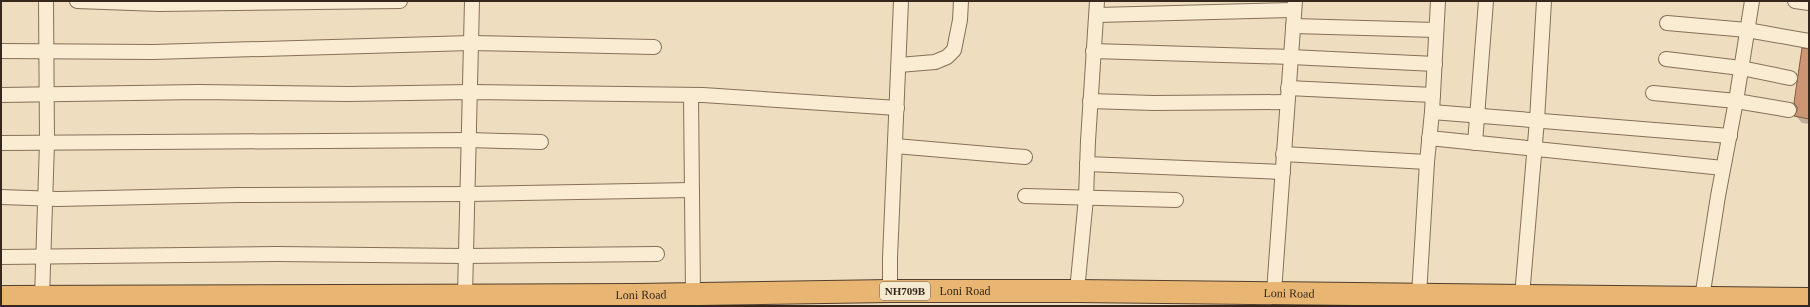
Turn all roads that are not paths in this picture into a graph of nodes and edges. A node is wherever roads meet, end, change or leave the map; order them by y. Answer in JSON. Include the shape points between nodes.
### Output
{"nodes":[{"id":1,"x":46,"y":1,"type":"edge"},
{"id":2,"x":78,"y":1,"type":"edge"},
{"id":3,"x":400,"y":1,"type":"edge"},
{"id":4,"x":472,"y":1,"type":"edge"},
{"id":5,"x":901,"y":1,"type":"edge"},
{"id":6,"x":961,"y":1,"type":"edge"},
{"id":7,"x":1097,"y":1,"type":"edge"},
{"id":8,"x":1438,"y":1,"type":"edge"},
{"id":9,"x":1486,"y":1,"type":"edge"},
{"id":10,"x":1544,"y":1,"type":"edge"},
{"id":11,"x":1752,"y":1,"type":"edge"},
{"id":12,"x":1795,"y":1,"type":"edge"},
{"id":13,"x":1809,"y":3,"type":"edge"},
{"id":14,"x":1295,"y":5,"type":"edge"},
{"id":15,"x":1097,"y":15,"type":"junction"},
{"id":16,"x":1667,"y":23,"type":"dead end"},
{"id":17,"x":1292,"y":26,"type":"junction"},
{"id":18,"x":1436,"y":30,"type":"junction"},
{"id":19,"x":1747,"y":30,"type":"junction"},
{"id":20,"x":1809,"y":41,"type":"edge"},
{"id":21,"x":471,"y":43,"type":"junction"},
{"id":22,"x":654,"y":47,"type":"dead end"},
{"id":23,"x":1,"y":51,"type":"edge"},
{"id":24,"x":1093,"y":51,"type":"junction"},
{"id":25,"x":46,"y":52,"type":"junction"},
{"id":26,"x":1291,"y":57,"type":"junction"},
{"id":27,"x":1666,"y":59,"type":"dead end"},
{"id":28,"x":1435,"y":64,"type":"junction"},
{"id":29,"x":899,"y":65,"type":"junction"},
{"id":30,"x":1741,"y":68,"type":"junction"},
{"id":31,"x":1790,"y":78,"type":"dead end"},
{"id":32,"x":470,"y":92,"type":"junction"},
{"id":33,"x":1653,"y":93,"type":"dead end"},
{"id":34,"x":1,"y":95,"type":"edge"},
{"id":35,"x":46,"y":95,"type":"junction"},
{"id":36,"x":691,"y":95,"type":"junction"},
{"id":37,"x":1288,"y":95,"type":"junction"},
{"id":38,"x":1433,"y":95,"type":"junction"},
{"id":39,"x":1090,"y":101,"type":"junction"},
{"id":40,"x":1736,"y":101,"type":"junction"},
{"id":41,"x":897,"y":108,"type":"junction"},
{"id":42,"x":1789,"y":110,"type":"dead end"},
{"id":43,"x":1432,"y":112,"type":"junction"},
{"id":44,"x":1478,"y":115,"type":"junction"},
{"id":45,"x":1537,"y":120,"type":"junction"},
{"id":46,"x":1730,"y":136,"type":"junction"},
{"id":47,"x":1429,"y":138,"type":"junction"},
{"id":48,"x":469,"y":140,"type":"junction"},
{"id":49,"x":541,"y":142,"type":"dead end"},
{"id":50,"x":1475,"y":142,"type":"junction"},
{"id":51,"x":1,"y":143,"type":"edge"},
{"id":52,"x":46,"y":143,"type":"junction"},
{"id":53,"x":895,"y":146,"type":"junction"},
{"id":54,"x":1535,"y":149,"type":"junction"},
{"id":55,"x":1284,"y":154,"type":"junction"},
{"id":56,"x":1025,"y":157,"type":"dead end"},
{"id":57,"x":1427,"y":162,"type":"junction"},
{"id":58,"x":1087,"y":164,"type":"junction"},
{"id":59,"x":1723,"y":168,"type":"junction"},
{"id":60,"x":1283,"y":172,"type":"junction"},
{"id":61,"x":692,"y":190,"type":"junction"},
{"id":62,"x":468,"y":194,"type":"junction"},
{"id":63,"x":1025,"y":196,"type":"dead end"},
{"id":64,"x":1,"y":198,"type":"edge"},
{"id":65,"x":1086,"y":198,"type":"junction"},
{"id":66,"x":45,"y":199,"type":"junction"},
{"id":67,"x":1176,"y":200,"type":"dead end"},
{"id":68,"x":657,"y":254,"type":"dead end"},
{"id":69,"x":43,"y":255,"type":"junction"},
{"id":70,"x":465,"y":256,"type":"junction"},
{"id":71,"x":1,"y":257,"type":"edge"},
{"id":72,"x":890,"y":291,"type":"junction"},
{"id":73,"x":1077,"y":291,"type":"junction"},
{"id":74,"x":1274,"y":292,"type":"junction"},
{"id":75,"x":693,"y":294,"type":"junction"},
{"id":76,"x":465,"y":295,"type":"junction"},
{"id":77,"x":1419,"y":296,"type":"junction"},
{"id":78,"x":1522,"y":296,"type":"junction"},
{"id":79,"x":1,"y":297,"type":"edge"},
{"id":80,"x":42,"y":297,"type":"junction"},
{"id":81,"x":1702,"y":298,"type":"junction"},
{"id":82,"x":1809,"y":299,"type":"edge"},
{"id":83,"x":1671,"y":302,"type":"edge"}],
"edges":[{"from":1,"to":25,"type":"street"},
{"from":2,"to":3,"type":"street","via":[[159,4]]},
{"from":4,"to":21,"type":"street"},
{"from":5,"to":29,"type":"street"},
{"from":6,"to":29,"type":"street","via":[[954,50],[947,57],[935,62]]},
{"from":7,"to":15,"type":"street"},
{"from":8,"to":18,"type":"street"},
{"from":9,"to":44,"type":"street"},
{"from":10,"to":45,"type":"street"},
{"from":11,"to":19,"type":"street"},
{"from":12,"to":13,"type":"street"},
{"from":14,"to":15,"type":"street"},
{"from":14,"to":17,"type":"street"},
{"from":15,"to":24,"type":"street"},
{"from":16,"to":19,"type":"street"},
{"from":17,"to":18,"type":"street"},
{"from":17,"to":26,"type":"street"},
{"from":18,"to":28,"type":"street"},
{"from":19,"to":20,"type":"street"},
{"from":19,"to":30,"type":"street"},
{"from":21,"to":22,"type":"street"},
{"from":21,"to":25,"type":"street","via":[[153,52]]},
{"from":21,"to":32,"type":"street"},
{"from":23,"to":25,"type":"street"},
{"from":24,"to":26,"type":"street"},
{"from":24,"to":39,"type":"street"},
{"from":25,"to":35,"type":"street"},
{"from":26,"to":28,"type":"street"},
{"from":26,"to":37,"type":"street"},
{"from":27,"to":30,"type":"street"},
{"from":28,"to":38,"type":"street"},
{"from":29,"to":41,"type":"street"},
{"from":30,"to":31,"type":"street"},
{"from":30,"to":40,"type":"street"},
{"from":32,"to":35,"type":"street"},
{"from":32,"to":36,"type":"street"},
{"from":32,"to":48,"type":"street"},
{"from":33,"to":40,"type":"street"},
{"from":34,"to":35,"type":"street"},
{"from":35,"to":52,"type":"street"},
{"from":36,"to":41,"type":"street"},
{"from":36,"to":61,"type":"street"},
{"from":37,"to":38,"type":"street"},
{"from":37,"to":39,"type":"street","via":[[1153,103]]},
{"from":37,"to":55,"type":"street"},
{"from":38,"to":43,"type":"street"},
{"from":39,"to":58,"type":"street"},
{"from":40,"to":42,"type":"street"},
{"from":40,"to":46,"type":"street"},
{"from":41,"to":53,"type":"street"},
{"from":43,"to":44,"type":"street"},
{"from":43,"to":47,"type":"street"},
{"from":44,"to":45,"type":"street"},
{"from":44,"to":50,"type":"street"},
{"from":45,"to":46,"type":"street"},
{"from":45,"to":54,"type":"street"},
{"from":46,"to":59,"type":"street"},
{"from":47,"to":50,"type":"street"},
{"from":47,"to":57,"type":"street"},
{"from":48,"to":49,"type":"street"},
{"from":48,"to":52,"type":"street"},
{"from":48,"to":62,"type":"street"},
{"from":50,"to":54,"type":"street"},
{"from":51,"to":52,"type":"street"},
{"from":52,"to":66,"type":"street"},
{"from":53,"to":56,"type":"street"},
{"from":53,"to":72,"type":"street"},
{"from":54,"to":59,"type":"street"},
{"from":54,"to":78,"type":"street"},
{"from":55,"to":57,"type":"street"},
{"from":55,"to":60,"type":"street"},
{"from":57,"to":77,"type":"street"},
{"from":58,"to":60,"type":"street"},
{"from":58,"to":65,"type":"street"},
{"from":59,"to":81,"type":"street"},
{"from":60,"to":74,"type":"street"},
{"from":61,"to":62,"type":"street"},
{"from":61,"to":75,"type":"street"},
{"from":62,"to":66,"type":"street"},
{"from":62,"to":70,"type":"street"},
{"from":63,"to":65,"type":"street"},
{"from":64,"to":66,"type":"street"},
{"from":65,"to":67,"type":"street"},
{"from":65,"to":73,"type":"street"},
{"from":66,"to":69,"type":"street"},
{"from":68,"to":70,"type":"street"},
{"from":69,"to":70,"type":"street"},
{"from":69,"to":71,"type":"street"},
{"from":69,"to":80,"type":"street"},
{"from":70,"to":76,"type":"street"},
{"from":72,"to":73,"type":"highway","name":"Loni Road","number":"NH709B"},
{"from":72,"to":75,"type":"highway","name":"Loni Road","number":"NH709B"},
{"from":73,"to":74,"type":"highway","name":"Loni Road","number":"NH709B"},
{"from":74,"to":77,"type":"highway","name":"Loni Road","number":"NH709B"},
{"from":75,"to":76,"type":"highway","name":"Loni Road","number":"NH709B"},
{"from":76,"to":80,"type":"highway","name":"Loni Road","number":"NH709B"},
{"from":77,"to":78,"type":"highway","name":"Loni Road","number":"NH709B"},
{"from":78,"to":83,"type":"highway","name":"Loni Road","number":"NH709B"},
{"from":79,"to":80,"type":"highway","name":"Loni Road","number":"NH709B"},
{"from":81,"to":82,"type":"highway","name":"Loni Road","number":"NH709B"},
{"from":81,"to":83,"type":"highway","name":"Loni Road","number":"NH709B"}]}
